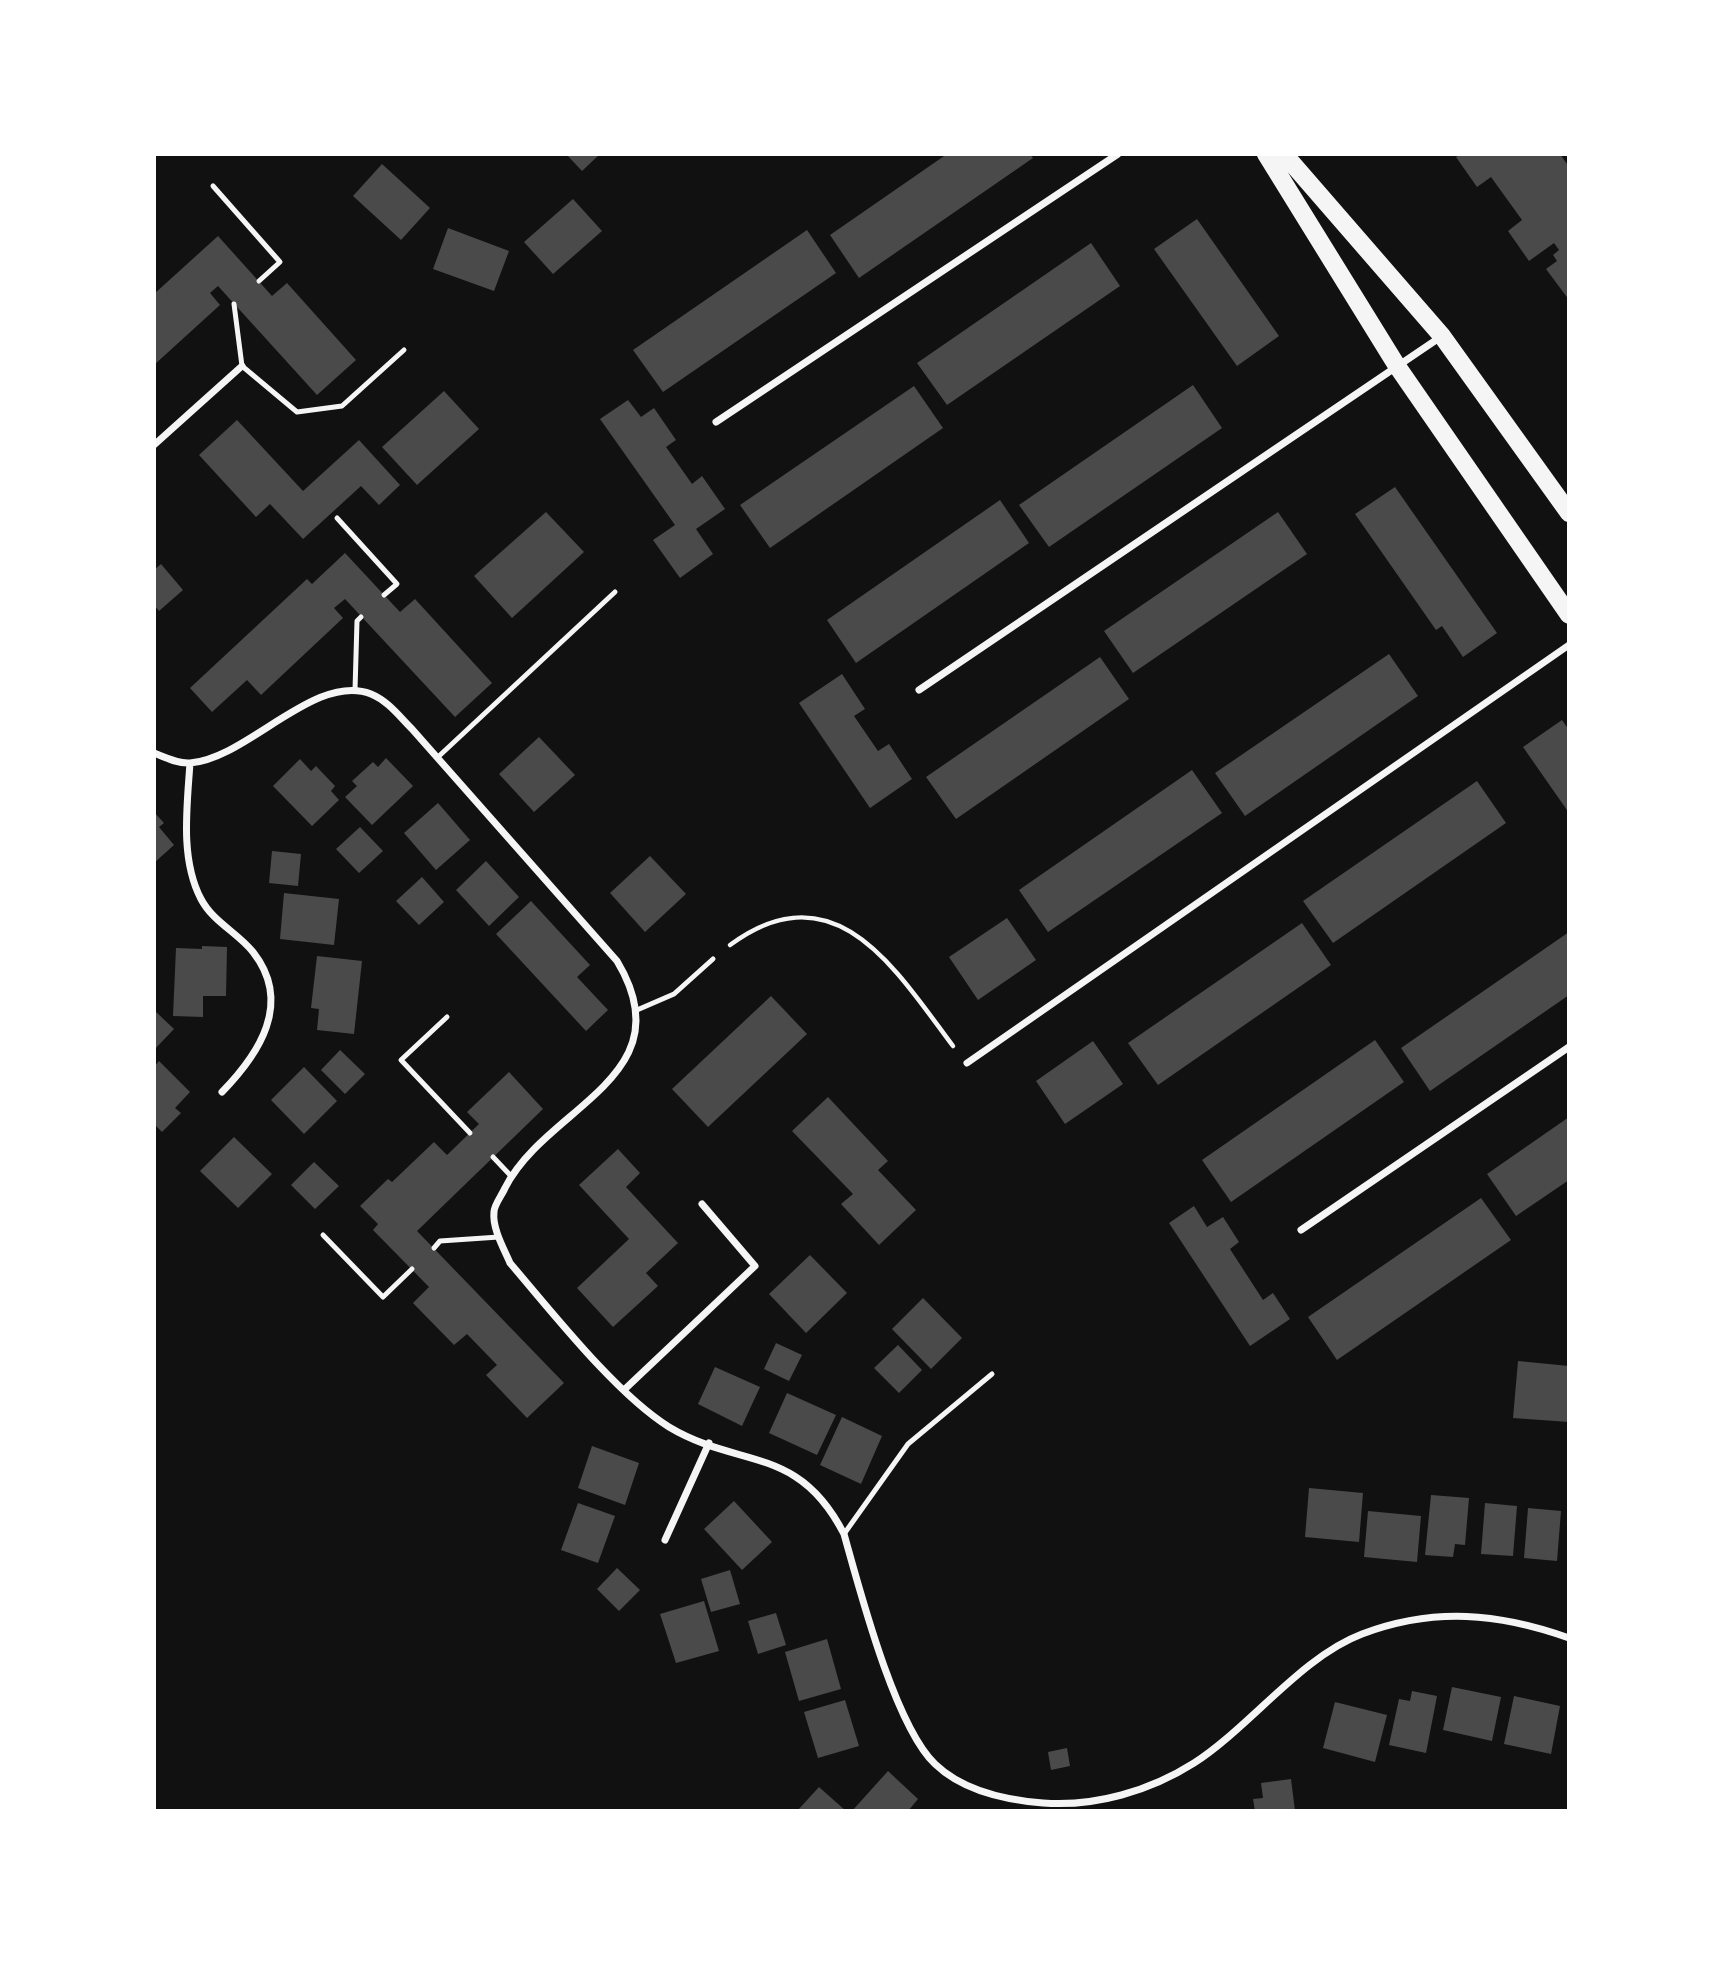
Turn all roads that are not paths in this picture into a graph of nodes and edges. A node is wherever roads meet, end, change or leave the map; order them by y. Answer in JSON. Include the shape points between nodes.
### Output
{"nodes":[{"id":1,"x":1118,"y":154,"type":"edge"},
{"id":2,"x":1266,"y":154,"type":"edge"},
{"id":3,"x":1284,"y":154,"type":"edge"},
{"id":4,"x":212,"y":186,"type":"dead end"},
{"id":5,"x":259,"y":281,"type":"dead end"},
{"id":6,"x":234,"y":303,"type":"dead end"},
{"id":7,"x":1442,"y":335,"type":"junction"},
{"id":8,"x":404,"y":350,"type":"dead end"},
{"id":9,"x":242,"y":366,"type":"junction"},
{"id":10,"x":1397,"y":366,"type":"junction"},
{"id":11,"x":716,"y":422,"type":"dead end"},
{"id":12,"x":154,"y":445,"type":"edge"},
{"id":13,"x":1569,"y":513,"type":"edge"},
{"id":14,"x":337,"y":518,"type":"dead end"},
{"id":15,"x":615,"y":592,"type":"dead end"},
{"id":16,"x":384,"y":595,"type":"dead end"},
{"id":17,"x":1569,"y":615,"type":"edge"},
{"id":18,"x":361,"y":617,"type":"dead end"},
{"id":19,"x":1569,"y":645,"type":"edge"},
{"id":20,"x":355,"y":690,"type":"junction"},
{"id":21,"x":919,"y":690,"type":"dead end"},
{"id":22,"x":154,"y":753,"type":"edge"},
{"id":23,"x":438,"y":757,"type":"junction"},
{"id":24,"x":190,"y":763,"type":"junction"},
{"id":25,"x":713,"y":959,"type":"road end"},
{"id":26,"x":637,"y":1010,"type":"junction"},
{"id":27,"x":447,"y":1017,"type":"dead end"},
{"id":28,"x":1569,"y":1047,"type":"edge"},
{"id":29,"x":967,"y":1063,"type":"road end"},
{"id":30,"x":222,"y":1092,"type":"dead end"},
{"id":31,"x":470,"y":1133,"type":"dead end"},
{"id":32,"x":493,"y":1157,"type":"dead end"},
{"id":33,"x":511,"y":1176,"type":"junction"},
{"id":34,"x":702,"y":1205,"type":"dead end"},
{"id":35,"x":1301,"y":1230,"type":"dead end"},
{"id":36,"x":323,"y":1235,"type":"dead end"},
{"id":37,"x":499,"y":1237,"type":"junction"},
{"id":38,"x":433,"y":1248,"type":"dead end"},
{"id":39,"x":412,"y":1269,"type":"dead end"},
{"id":40,"x":992,"y":1374,"type":"dead end"},
{"id":41,"x":625,"y":1389,"type":"junction"},
{"id":42,"x":709,"y":1443,"type":"junction"},
{"id":43,"x":844,"y":1534,"type":"junction"},
{"id":44,"x":665,"y":1540,"type":"dead end"},
{"id":45,"x":1569,"y":1638,"type":"edge"},
{"id":46,"x":1101,"y":1800,"type":"junction"},
{"id":47,"x":1102,"y":1811,"type":"edge"}],
"edges":[{"from":1,"to":11,"type":"street"},
{"from":2,"to":10,"type":"main road"},
{"from":3,"to":7,"type":"main road"},
{"from":4,"to":5,"type":"lane","via":[[280,262]]},
{"from":6,"to":9,"type":"lane"},
{"from":7,"to":10,"type":"street"},
{"from":7,"to":13,"type":"main road"},
{"from":8,"to":9,"type":"lane","via":[[342,406],[297,412]]},
{"from":9,"to":12,"type":"street"},
{"from":10,"to":17,"type":"main road"},
{"from":10,"to":21,"type":"street"},
{"from":14,"to":16,"type":"lane","via":[[397,584]]},
{"from":15,"to":23,"type":"lane"},
{"from":18,"to":20,"type":"lane","via":[[357,621]]},
{"from":19,"to":29,"type":"street"},
{"from":20,"to":23,"type":"street","via":[[386,702]]},
{"from":20,"to":24,"type":"street","via":[[328,696],[216,755]]},
{"from":22,"to":24,"type":"street"},
{"from":23,"to":26,"type":"street","via":[[617,961],[632,985]]},
{"from":24,"to":30,"type":"street","via":[[186,827],[190,866],[200,898],[214,918],[254,954],[268,982],[271,1013],[261,1045]]},
{"from":25,"to":26,"type":"lane","via":[[674,994]]},
{"from":26,"to":33,"type":"street","via":[[626,1061]]},
{"from":27,"to":31,"type":"lane","via":[[401,1060]]},
{"from":28,"to":35,"type":"street"},
{"from":32,"to":33,"type":"lane"},
{"from":33,"to":37,"type":"street","via":[[494,1212]]},
{"from":34,"to":41,"type":"street","via":[[755,1266]]},
{"from":36,"to":39,"type":"lane","via":[[383,1297]]},
{"from":37,"to":38,"type":"lane","via":[[440,1241]]},
{"from":37,"to":41,"type":"street","via":[[510,1263]]},
{"from":40,"to":43,"type":"lane","via":[[908,1444]]},
{"from":41,"to":42,"type":"street","via":[[670,1428]]},
{"from":42,"to":43,"type":"street","via":[[780,1466],[809,1486],[833,1512]]},
{"from":42,"to":44,"type":"street"},
{"from":43,"to":46,"type":"street","via":[[901,1708],[934,1764],[957,1781],[1023,1801]]},
{"from":45,"to":46,"type":"street","via":[[1522,1622],[1467,1615],[1361,1635],[1312,1665],[1194,1763],[1147,1788]]},
{"from":46,"to":47,"type":"street"}]}
